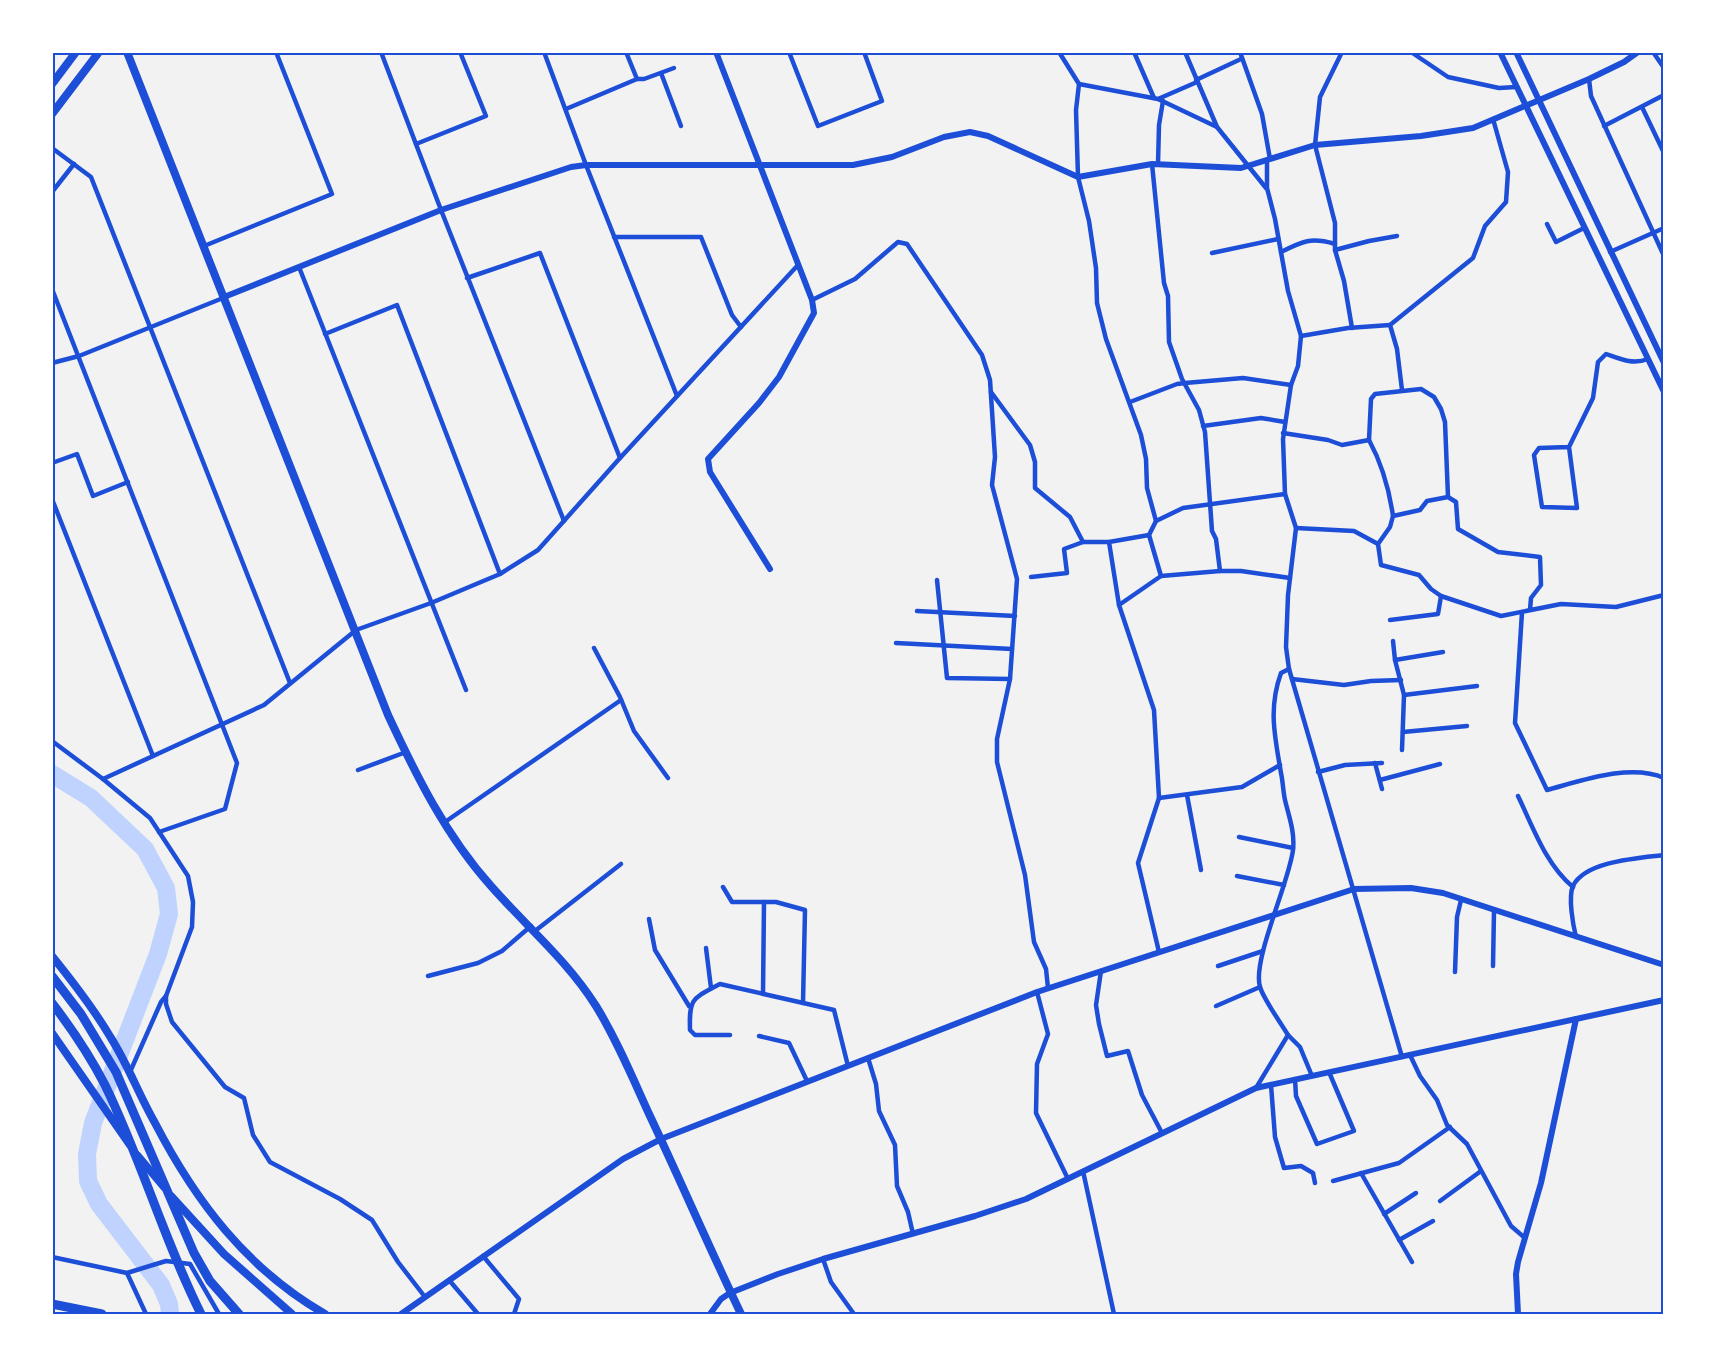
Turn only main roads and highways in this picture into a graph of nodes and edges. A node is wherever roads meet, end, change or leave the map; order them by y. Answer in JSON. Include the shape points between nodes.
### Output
{"nodes":[{"id":1,"x":76,"y":52,"type":"edge"},
{"id":2,"x":99,"y":52,"type":"edge"},
{"id":3,"x":127,"y":52,"type":"edge"},
{"id":4,"x":52,"y":84,"type":"edge"},
{"id":5,"x":52,"y":114,"type":"edge"},
{"id":6,"x":52,"y":956,"type":"edge"},
{"id":7,"x":52,"y":976,"type":"edge"},
{"id":8,"x":52,"y":1003,"type":"edge"},
{"id":9,"x":52,"y":1033,"type":"edge"},
{"id":10,"x":52,"y":1304,"type":"edge"},
{"id":11,"x":102,"y":1314,"type":"edge"},
{"id":12,"x":201,"y":1314,"type":"edge"},
{"id":13,"x":239,"y":1314,"type":"edge"},
{"id":14,"x":292,"y":1314,"type":"edge"},
{"id":15,"x":325,"y":1314,"type":"edge"},
{"id":16,"x":741,"y":1314,"type":"edge"}],
"edges":[{"from":1,"to":4,"type":"main road"},
{"from":2,"to":5,"type":"main road"},
{"from":3,"to":16,"type":"main road","via":[[388,715],[406,752],[467,858],[567,966],[595,1005],[621,1052]]},
{"from":6,"to":15,"type":"main road","via":[[111,1036],[178,1167],[206,1208],[238,1247],[277,1282]]},
{"from":7,"to":13,"type":"highway","via":[[81,1014],[116,1072],[199,1263]]},
{"from":8,"to":12,"type":"highway","via":[[104,1083]]},
{"from":9,"to":14,"type":"main road","via":[[114,1125],[190,1219]]},
{"from":10,"to":11,"type":"highway"}]}
